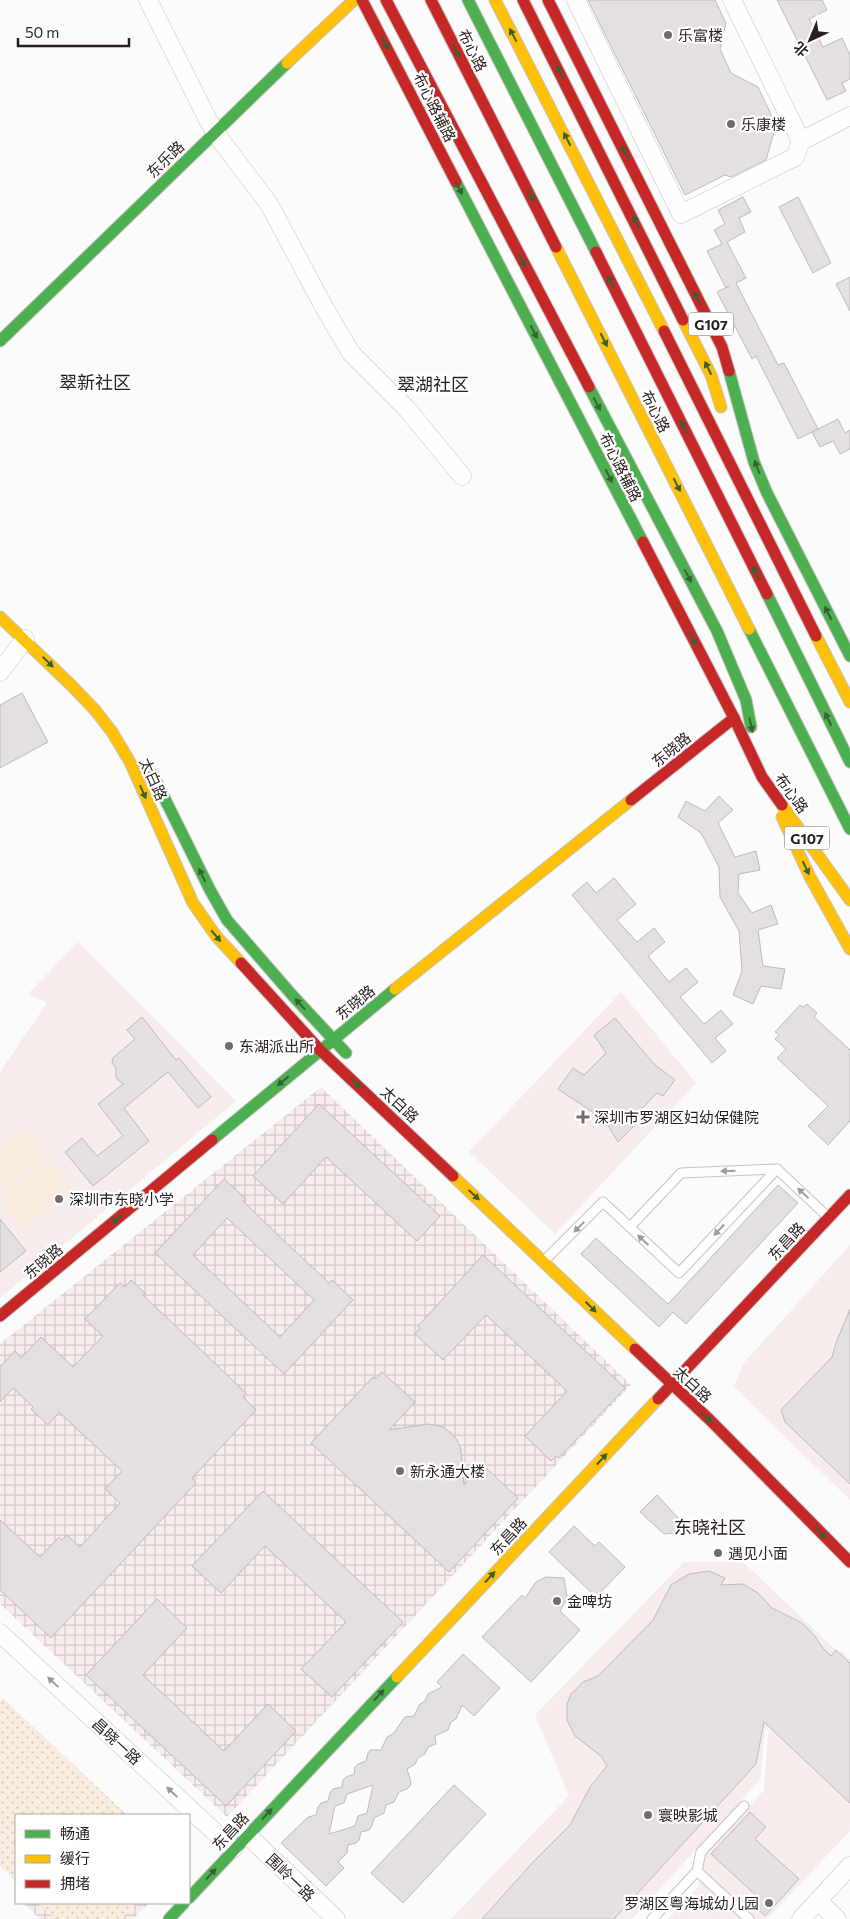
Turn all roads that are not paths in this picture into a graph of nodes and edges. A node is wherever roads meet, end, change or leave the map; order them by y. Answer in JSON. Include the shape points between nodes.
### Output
{"nodes":[{"id":1,"x":148,"y":0,"type":"edge"},
{"id":2,"x":354,"y":0,"type":"edge"},
{"id":3,"x":362,"y":0,"type":"edge"},
{"id":4,"x":386,"y":0,"type":"edge"},
{"id":5,"x":468,"y":0,"type":"edge"},
{"id":6,"x":495,"y":0,"type":"edge"},
{"id":7,"x":523,"y":0,"type":"edge"},
{"id":8,"x":548,"y":0,"type":"edge"},
{"id":9,"x":576,"y":0,"type":"edge"},
{"id":10,"x":732,"y":0,"type":"edge"},
{"id":11,"x":432,"y":2,"type":"edge"},
{"id":12,"x":850,"y":116,"type":"edge"},
{"id":13,"x":216,"y":130,"type":"junction"},
{"id":14,"x":801,"y":141,"type":"junction"},
{"id":15,"x":0,"y":341,"type":"edge"},
{"id":16,"x":462,"y":476,"type":"dead end"},
{"id":17,"x":754,"y":514,"type":"junction"},
{"id":18,"x":0,"y":617,"type":"edge"},
{"id":19,"x":30,"y":634,"type":"junction"},
{"id":20,"x":847,"y":641,"type":"edge"},
{"id":21,"x":850,"y":656,"type":"edge"},
{"id":22,"x":0,"y":672,"type":"edge"},
{"id":23,"x":850,"y":702,"type":"edge"},
{"id":24,"x":734,"y":718,"type":"junction"},
{"id":25,"x":850,"y":762,"type":"edge"},
{"id":26,"x":148,"y":766,"type":"dead end"},
{"id":27,"x":762,"y":777,"type":"junction"},
{"id":28,"x":850,"y":829,"type":"edge"},
{"id":29,"x":850,"y":900,"type":"edge"},
{"id":30,"x":850,"y":949,"type":"edge"},
{"id":31,"x":333,"y":1039,"type":"junction"},
{"id":32,"x":320,"y":1050,"type":"junction"},
{"id":33,"x":358,"y":1063,"type":"dead end"},
{"id":34,"x":777,"y":1169,"type":"junction"},
{"id":35,"x":850,"y":1195,"type":"edge"},
{"id":36,"x":829,"y":1218,"type":"junction"},
{"id":37,"x":630,"y":1227,"type":"junction"},
{"id":38,"x":544,"y":1261,"type":"junction"},
{"id":39,"x":0,"y":1316,"type":"edge"},
{"id":40,"x":679,"y":1371,"type":"junction"},
{"id":41,"x":671,"y":1384,"type":"junction"},
{"id":42,"x":693,"y":1384,"type":"dead end"},
{"id":43,"x":850,"y":1562,"type":"edge"},
{"id":44,"x":0,"y":1633,"type":"edge"},
{"id":45,"x":744,"y":1806,"type":"dead end"},
{"id":46,"x":247,"y":1835,"type":"junction"},
{"id":47,"x":234,"y":1849,"type":"junction"},
{"id":48,"x":850,"y":1866,"type":"edge"},
{"id":49,"x":697,"y":1871,"type":"junction"},
{"id":50,"x":190,"y":1897,"type":"edge"},
{"id":51,"x":818,"y":1901,"type":"junction"},
{"id":52,"x":183,"y":1904,"type":"edge"},
{"id":53,"x":169,"y":1919,"type":"edge"},
{"id":54,"x":336,"y":1919,"type":"edge"},
{"id":55,"x":652,"y":1919,"type":"edge"},
{"id":56,"x":749,"y":1919,"type":"edge"},
{"id":57,"x":801,"y":1919,"type":"edge"},
{"id":58,"x":837,"y":1919,"type":"edge"}],
"edges":[{"from":1,"to":13,"type":"street"},
{"from":2,"to":13,"type":"main road","name":"东乐路"},
{"from":3,"to":24,"type":"main road","name":"布心路辅路","number":"G107","one_way":true},
{"from":4,"to":27,"type":"main road","one_way":true,"via":[[717,631],[746,700]]},
{"from":25,"to":5,"type":"main road","name":"布心路","one_way":true},
{"from":17,"to":6,"type":"main road","one_way":true},
{"from":17,"to":7,"type":"main road","one_way":true,"via":[[707,367]]},
{"from":20,"to":8,"type":"main road","number":"G107","one_way":true,"via":[[757,470],[722,347]]},
{"from":9,"to":14,"type":"street","via":[[681,214],[795,157]]},
{"from":10,"to":14,"type":"street"},
{"from":11,"to":28,"type":"main road","name":"布心路","one_way":true},
{"from":12,"to":14,"type":"street"},
{"from":13,"to":15,"type":"main road","name":"东乐路"},
{"from":13,"to":16,"type":"street","via":[[269,204],[351,353],[407,410]]},
{"from":17,"to":23,"type":"main road"},
{"from":18,"to":19,"type":"main road","name":"太白路"},
{"from":19,"to":22,"type":"street"},
{"from":19,"to":32,"type":"main road","name":"太白路","one_way":true,"via":[[112,732],[130,762],[182,881],[204,921]]},
{"from":20,"to":21,"type":"main road","number":"G107"},
{"from":24,"to":27,"type":"main road","name":"布心路辅路","number":"G107"},
{"from":24,"to":31,"type":"main road","name":"东晓路"},
{"from":31,"to":26,"type":"main road","name":"太白路","one_way":true,"via":[[220,910]]},
{"from":27,"to":29,"type":"main road","name":"布心路","number":"G107"},
{"from":27,"to":30,"type":"main road","name":"布心路辅路","one_way":true,"via":[[810,877]]},
{"from":31,"to":32,"type":"main road","name":"东晓路"},
{"from":31,"to":33,"type":"main road","name":"太白路"},
{"from":32,"to":38,"type":"main road","name":"太白路","one_way":true},
{"from":32,"to":39,"type":"main road","name":"东晓路","one_way":true},
{"from":36,"to":34,"type":"lane","one_way":true},
{"from":34,"to":37,"type":"lane","one_way":true,"via":[[681,1173]]},
{"from":34,"to":37,"type":"lane","one_way":true,"via":[[679,1273]]},
{"from":35,"to":36,"type":"main road","name":"东昌路"},
{"from":36,"to":40,"type":"main road","name":"东昌路"},
{"from":37,"to":38,"type":"lane","one_way":true,"via":[[603,1202]]},
{"from":38,"to":41,"type":"main road","name":"太白路","one_way":true},
{"from":40,"to":41,"type":"main road","name":"东昌路"},
{"from":40,"to":42,"type":"main road","name":"太白路"},
{"from":41,"to":43,"type":"main road","name":"太白路","one_way":true},
{"from":46,"to":41,"type":"main road","name":"东昌路","one_way":true},
{"from":47,"to":44,"type":"street","name":"昌晓一路","one_way":true},
{"from":45,"to":49,"type":"lane","via":[[701,1852]]},
{"from":46,"to":47,"type":"main road","name":"东昌路"},
{"from":46,"to":54,"type":"street","name":"围岭一路"},
{"from":50,"to":47,"type":"main road","name":"东昌路","one_way":true},
{"from":48,"to":51,"type":"street"},
{"from":49,"to":55,"type":"lane"},
{"from":49,"to":56,"type":"lane"},
{"from":51,"to":57,"type":"street"},
{"from":51,"to":58,"type":"street"},
{"from":52,"to":53,"type":"main road"}]}
